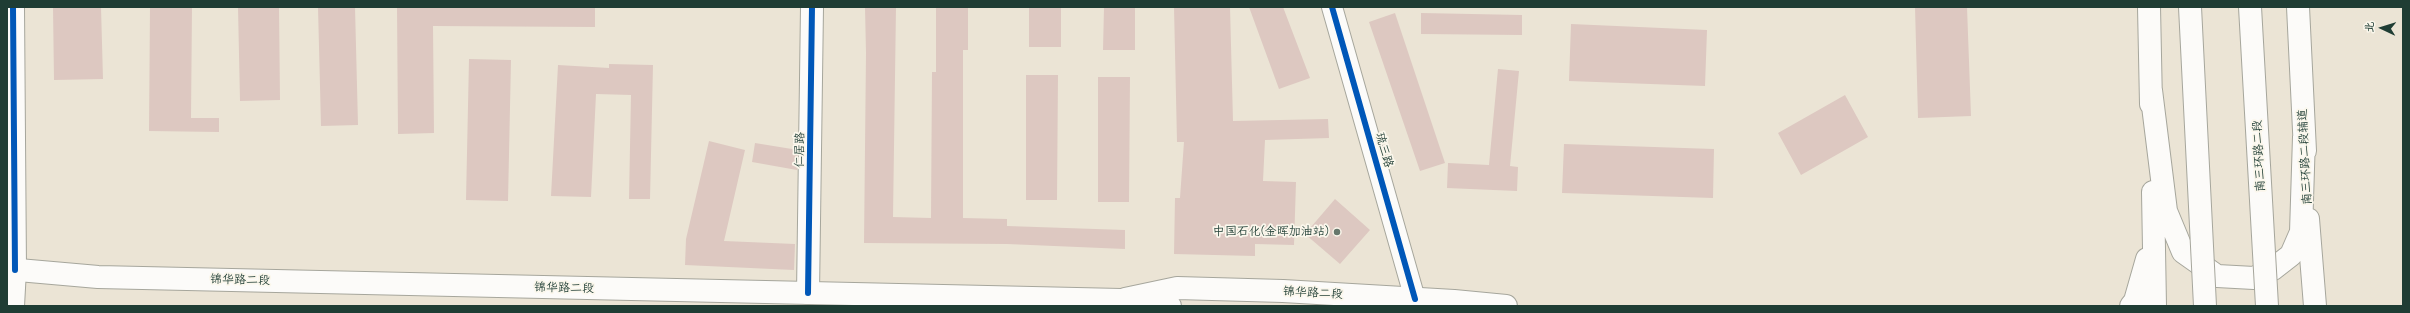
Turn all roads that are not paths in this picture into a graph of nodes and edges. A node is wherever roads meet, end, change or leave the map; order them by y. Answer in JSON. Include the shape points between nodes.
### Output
{"nodes":[{"id":1,"x":13,"y":7,"type":"edge"},
{"id":2,"x":812,"y":7,"type":"edge"},
{"id":3,"x":1332,"y":7,"type":"edge"},
{"id":4,"x":2149,"y":7,"type":"edge"},
{"id":5,"x":2190,"y":7,"type":"edge"},
{"id":6,"x":2250,"y":7,"type":"edge"},
{"id":7,"x":2298,"y":7,"type":"edge"},
{"id":8,"x":2151,"y":90,"type":"junction"},
{"id":9,"x":2304,"y":137,"type":"junction"},
{"id":10,"x":2153,"y":170,"type":"junction"},
{"id":11,"x":11,"y":269,"type":"edge"},
{"id":12,"x":808,"y":294,"type":"junction"},
{"id":13,"x":1415,"y":298,"type":"junction"},
{"id":14,"x":1122,"y":300,"type":"junction"},
{"id":15,"x":7,"y":305,"type":"edge"},
{"id":16,"x":11,"y":306,"type":"edge"},
{"id":17,"x":1170,"y":306,"type":"edge"},
{"id":18,"x":1506,"y":306,"type":"edge"},
{"id":19,"x":2131,"y":306,"type":"edge"},
{"id":20,"x":2155,"y":306,"type":"edge"},
{"id":21,"x":2205,"y":306,"type":"edge"},
{"id":22,"x":2267,"y":306,"type":"edge"},
{"id":23,"x":2315,"y":306,"type":"edge"}],
"edges":[{"from":1,"to":11,"type":"main road"},
{"from":2,"to":12,"type":"main road","name":"仁居路"},
{"from":3,"to":13,"type":"street","name":"琉三路"},
{"from":4,"to":8,"type":"main road"},
{"from":5,"to":21,"type":"main road","bridge":true},
{"from":6,"to":22,"type":"main road","name":"南三环路二段","bridge":true},
{"from":7,"to":9,"type":"main road","name":"南三环路二段辅道"},
{"from":8,"to":9,"type":"main road","via":[[2166,211],[2183,252],[2217,276],[2254,278],[2273,269],[2291,255],[2301,232]]},
{"from":8,"to":10,"type":"main road"},
{"from":9,"to":23,"type":"main road","name":"南三环路二段辅道"},
{"from":10,"to":19,"type":"main road","via":[[2146,262],[2135,301]]},
{"from":10,"to":20,"type":"main road"},
{"from":11,"to":12,"type":"main road","name":"锦华路二段","via":[[98,277]]},
{"from":11,"to":16,"type":"main road"},
{"from":12,"to":14,"type":"main road","name":"锦华路二段"},
{"from":13,"to":14,"type":"main road","name":"锦华路二段","via":[[1177,288]]},
{"from":13,"to":18,"type":"main road","name":"锦华路二段"},
{"from":14,"to":17,"type":"main road","name":"锦华路二段"},
{"from":15,"to":16,"type":"main road"}]}
